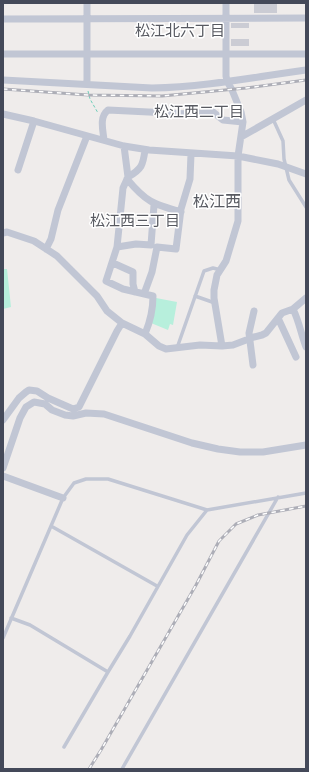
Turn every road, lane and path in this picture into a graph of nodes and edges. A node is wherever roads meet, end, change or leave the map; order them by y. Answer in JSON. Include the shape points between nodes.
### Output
{"nodes":[{"id":1,"x":87,"y":3,"type":"edge"},
{"id":2,"x":226,"y":3,"type":"edge"},
{"id":3,"x":226,"y":18,"type":"junction"},
{"id":4,"x":306,"y":18,"type":"edge"},
{"id":5,"x":3,"y":19,"type":"edge"},
{"id":6,"x":87,"y":19,"type":"junction"},
{"id":7,"x":3,"y":54,"type":"edge"},
{"id":8,"x":87,"y":54,"type":"junction"},
{"id":9,"x":226,"y":54,"type":"junction"},
{"id":10,"x":306,"y":54,"type":"edge"},
{"id":11,"x":306,"y":70,"type":"edge"},
{"id":12,"x":3,"y":80,"type":"edge"},
{"id":13,"x":227,"y":81,"type":"junction"},
{"id":14,"x":87,"y":84,"type":"junction"},
{"id":15,"x":306,"y":100,"type":"edge"},
{"id":16,"x":3,"y":114,"type":"edge"},
{"id":17,"x":102,"y":117,"type":"junction"},
{"id":18,"x":273,"y":120,"type":"junction"},
{"id":19,"x":34,"y":121,"type":"junction"},
{"id":20,"x":243,"y":122,"type":"junction"},
{"id":21,"x":86,"y":136,"type":"junction"},
{"id":22,"x":241,"y":137,"type":"junction"},
{"id":23,"x":104,"y":140,"type":"junction"},
{"id":24,"x":124,"y":146,"type":"junction"},
{"id":25,"x":145,"y":150,"type":"junction"},
{"id":26,"x":191,"y":154,"type":"junction"},
{"id":27,"x":238,"y":156,"type":"junction"},
{"id":28,"x":286,"y":167,"type":"junction"},
{"id":29,"x":18,"y":170,"type":"dead end"},
{"id":30,"x":306,"y":174,"type":"edge"},
{"id":31,"x":128,"y":178,"type":"junction"},
{"id":32,"x":154,"y":205,"type":"junction"},
{"id":33,"x":306,"y":207,"type":"edge"},
{"id":34,"x":181,"y":212,"type":"junction"},
{"id":35,"x":3,"y":233,"type":"edge"},
{"id":36,"x":117,"y":247,"type":"junction"},
{"id":37,"x":46,"y":249,"type":"junction"},
{"id":38,"x":113,"y":263,"type":"junction"},
{"id":39,"x":221,"y":270,"type":"junction"},
{"id":40,"x":135,"y":292,"type":"junction"},
{"id":41,"x":144,"y":294,"type":"junction"},
{"id":42,"x":196,"y":296,"type":"junction"},
{"id":43,"x":306,"y":298,"type":"edge"},
{"id":44,"x":215,"y":303,"type":"junction"},
{"id":45,"x":293,"y":309,"type":"junction"},
{"id":46,"x":254,"y":311,"type":"dead end"},
{"id":47,"x":278,"y":318,"type":"junction"},
{"id":48,"x":122,"y":323,"type":"junction"},
{"id":49,"x":306,"y":323,"type":"edge"},
{"id":50,"x":298,"y":324,"type":"junction"},
{"id":51,"x":145,"y":334,"type":"junction"},
{"id":52,"x":302,"y":336,"type":"junction"},
{"id":53,"x":250,"y":339,"type":"junction"},
{"id":54,"x":289,"y":342,"type":"junction"},
{"id":55,"x":222,"y":346,"type":"junction"},
{"id":56,"x":306,"y":347,"type":"edge"},
{"id":57,"x":177,"y":348,"type":"junction"},
{"id":58,"x":296,"y":357,"type":"dead end"},
{"id":59,"x":253,"y":365,"type":"dead end"},
{"id":60,"x":46,"y":401,"type":"junction"},
{"id":61,"x":3,"y":420,"type":"edge"},
{"id":62,"x":306,"y":445,"type":"edge"},
{"id":63,"x":3,"y":468,"type":"edge"},
{"id":64,"x":3,"y":476,"type":"edge"},
{"id":65,"x":306,"y":493,"type":"edge"},
{"id":66,"x":278,"y":497,"type":"junction"},
{"id":67,"x":63,"y":498,"type":"junction"},
{"id":68,"x":207,"y":510,"type":"junction"},
{"id":69,"x":51,"y":526,"type":"junction"},
{"id":70,"x":157,"y":586,"type":"junction"},
{"id":71,"x":11,"y":618,"type":"junction"},
{"id":72,"x":3,"y":638,"type":"edge"},
{"id":73,"x":108,"y":672,"type":"junction"},
{"id":74,"x":64,"y":747,"type":"dead end"},
{"id":75,"x":122,"y":769,"type":"edge"}],
"edges":[{"from":1,"to":6,"type":"street"},
{"from":2,"to":3,"type":"street"},
{"from":3,"to":4,"type":"street"},
{"from":3,"to":6,"type":"street"},
{"from":3,"to":9,"type":"street"},
{"from":5,"to":6,"type":"street"},
{"from":6,"to":8,"type":"street"},
{"from":7,"to":8,"type":"street"},
{"from":8,"to":9,"type":"street"},
{"from":8,"to":14,"type":"street"},
{"from":9,"to":10,"type":"street"},
{"from":9,"to":13,"type":"street"},
{"from":11,"to":13,"type":"street"},
{"from":12,"to":14,"type":"street"},
{"from":13,"to":14,"type":"street","via":[[152,88]]},
{"from":13,"to":20,"type":"street"},
{"from":14,"to":17,"type":"path","via":[[90,99]]},
{"from":15,"to":18,"type":"street"},
{"from":16,"to":19,"type":"street"},
{"from":17,"to":20,"type":"street","via":[[108,110],[189,114],[213,112],[223,120]]},
{"from":17,"to":23,"type":"street"},
{"from":18,"to":22,"type":"street"},
{"from":18,"to":28,"type":"lane","via":[[283,141]]},
{"from":19,"to":21,"type":"street"},
{"from":19,"to":29,"type":"street"},
{"from":20,"to":22,"type":"street"},
{"from":21,"to":23,"type":"street"},
{"from":21,"to":37,"type":"street"},
{"from":22,"to":27,"type":"street"},
{"from":23,"to":24,"type":"street"},
{"from":24,"to":25,"type":"street"},
{"from":24,"to":31,"type":"street"},
{"from":25,"to":26,"type":"street"},
{"from":25,"to":31,"type":"street","via":[[143,164]]},
{"from":26,"to":27,"type":"street"},
{"from":26,"to":34,"type":"street","via":[[190,179]]},
{"from":27,"to":28,"type":"street"},
{"from":27,"to":39,"type":"street","via":[[238,221]]},
{"from":28,"to":30,"type":"street"},
{"from":28,"to":33,"type":"lane","via":[[289,180]]},
{"from":31,"to":32,"type":"street","via":[[142,196]]},
{"from":31,"to":36,"type":"street","via":[[123,188]]},
{"from":32,"to":34,"type":"street"},
{"from":32,"to":36,"type":"street","via":[[151,245]]},
{"from":34,"to":41,"type":"street","via":[[176,249],[157,247]]},
{"from":35,"to":37,"type":"street","via":[[34,240]]},
{"from":36,"to":38,"type":"street"},
{"from":37,"to":48,"type":"street","via":[[74,271],[108,311]]},
{"from":38,"to":40,"type":"street","via":[[133,272]]},
{"from":38,"to":40,"type":"street","via":[[106,281]]},
{"from":39,"to":42,"type":"lane","via":[[213,268],[204,271]]},
{"from":39,"to":44,"type":"street","via":[[214,290]]},
{"from":40,"to":41,"type":"street"},
{"from":41,"to":51,"type":"street","via":[[153,296],[150,320]]},
{"from":42,"to":44,"type":"lane"},
{"from":42,"to":57,"type":"lane"},
{"from":43,"to":45,"type":"street"},
{"from":44,"to":55,"type":"street"},
{"from":45,"to":47,"type":"street","via":[[282,313]]},
{"from":45,"to":50,"type":"street"},
{"from":46,"to":53,"type":"street"},
{"from":47,"to":53,"type":"street","via":[[266,334]]},
{"from":47,"to":54,"type":"street"},
{"from":48,"to":51,"type":"street"},
{"from":48,"to":60,"type":"street","via":[[79,407],[73,409]]},
{"from":49,"to":50,"type":"street"},
{"from":50,"to":52,"type":"street"},
{"from":51,"to":57,"type":"street","via":[[158,346],[166,349]]},
{"from":52,"to":54,"type":"street"},
{"from":52,"to":56,"type":"street"},
{"from":53,"to":55,"type":"street"},
{"from":53,"to":59,"type":"street"},
{"from":54,"to":58,"type":"street"},
{"from":55,"to":57,"type":"street","via":[[200,344]]},
{"from":60,"to":61,"type":"street","via":[[37,391],[26,392]]},
{"from":60,"to":62,"type":"street","via":[[52,410],[65,415],[104,414],[218,449],[262,452]]},
{"from":60,"to":63,"type":"street","via":[[34,402],[26,407]]},
{"from":64,"to":67,"type":"street"},
{"from":65,"to":66,"type":"lane"},
{"from":66,"to":68,"type":"lane"},
{"from":66,"to":75,"type":"lane"},
{"from":67,"to":68,"type":"lane","via":[[74,483],[86,479],[108,479]]},
{"from":67,"to":69,"type":"lane"},
{"from":68,"to":70,"type":"lane","via":[[187,535]]},
{"from":69,"to":70,"type":"lane"},
{"from":69,"to":71,"type":"lane"},
{"from":70,"to":73,"type":"lane"},
{"from":71,"to":72,"type":"lane"},
{"from":71,"to":73,"type":"lane","via":[[30,625]]},
{"from":73,"to":74,"type":"lane"}]}
